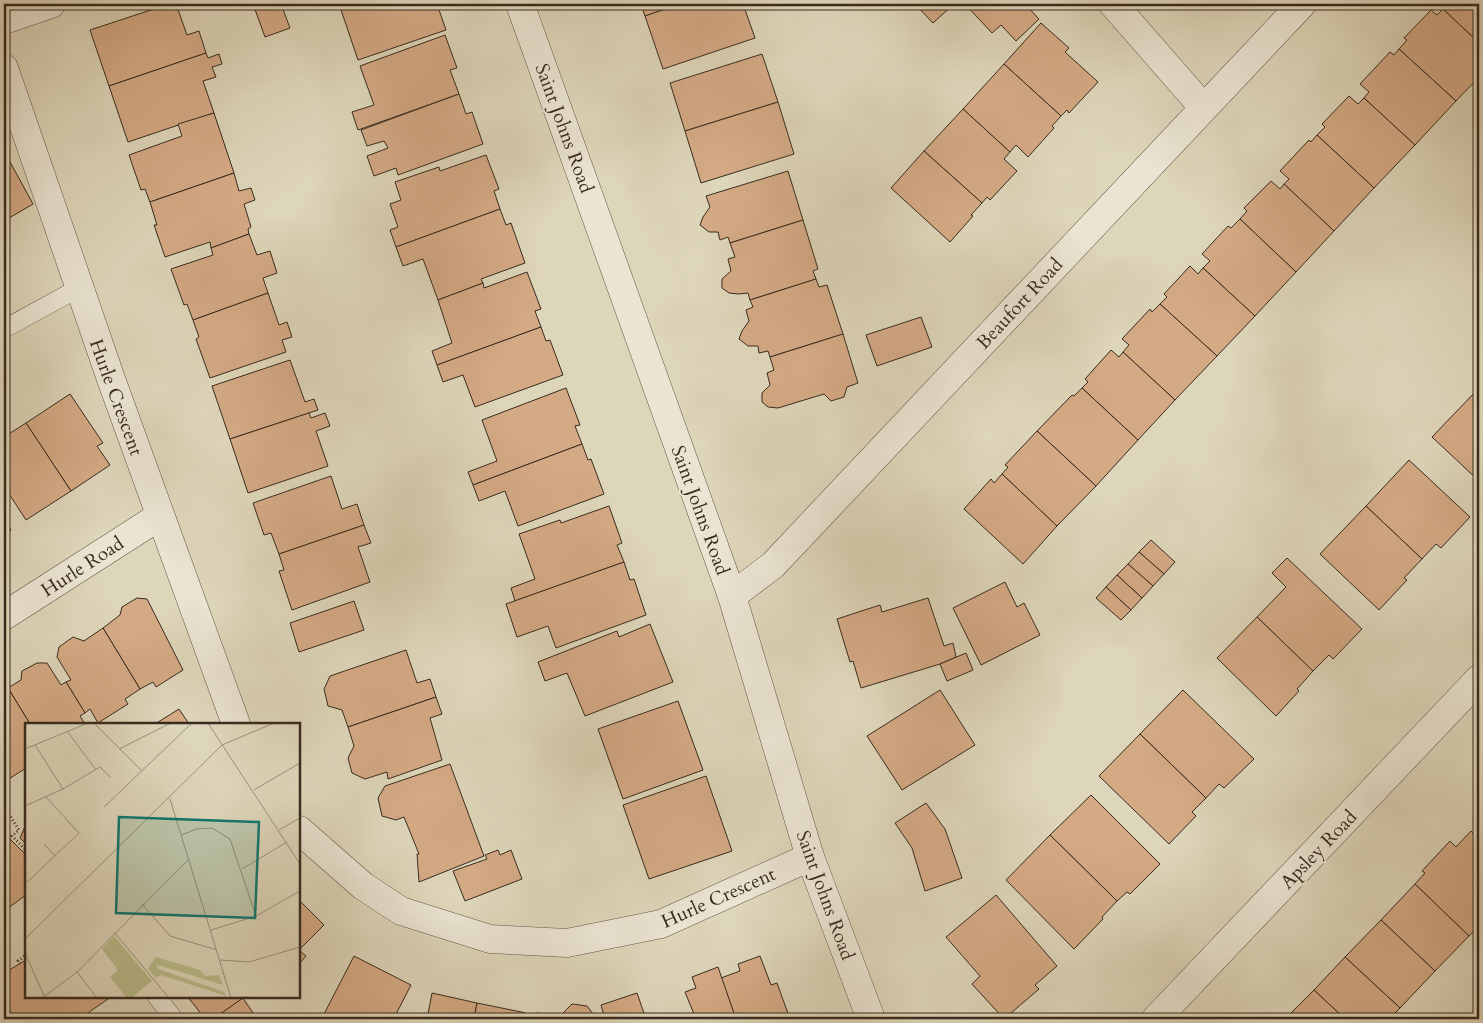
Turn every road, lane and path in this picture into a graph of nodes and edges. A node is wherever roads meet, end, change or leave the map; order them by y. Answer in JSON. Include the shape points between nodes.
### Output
{"nodes":[{"id":1,"x":50,"y":4,"type":"edge"},
{"id":2,"x":520,"y":4,"type":"edge"},
{"id":3,"x":1113,"y":4,"type":"edge"},
{"id":4,"x":1302,"y":4,"type":"edge"},
{"id":5,"x":4,"y":20,"type":"edge"},
{"id":6,"x":4,"y":68,"type":"edge"},
{"id":7,"x":1203,"y":107,"type":"junction"},
{"id":8,"x":79,"y":288,"type":"junction"},
{"id":9,"x":4,"y":329,"type":"edge"},
{"id":10,"x":160,"y":516,"type":"junction"},
{"id":11,"x":732,"y":596,"type":"junction"},
{"id":12,"x":4,"y":616,"type":"edge"},
{"id":13,"x":1479,"y":679,"type":"edge"},
{"id":14,"x":236,"y":723,"type":"edge"},
{"id":15,"x":4,"y":813,"type":"edge"},
{"id":16,"x":300,"y":831,"type":"edge"},
{"id":17,"x":25,"y":849,"type":"edge"},
{"id":18,"x":810,"y":857,"type":"junction"},
{"id":19,"x":25,"y":956,"type":"edge"},
{"id":20,"x":20,"y":964,"type":"dead end"},
{"id":21,"x":158,"y":998,"type":"edge"},
{"id":22,"x":174,"y":1019,"type":"edge"},
{"id":23,"x":871,"y":1019,"type":"edge"},
{"id":24,"x":1156,"y":1019,"type":"edge"}],
"edges":[{"from":1,"to":5,"type":"street"},
{"from":2,"to":11,"type":"street","name":"Saint Johns Road"},
{"from":3,"to":7,"type":"street"},
{"from":4,"to":7,"type":"street","name":"Beaufort Road"},
{"from":6,"to":8,"type":"street","name":"Hurle Crescent"},
{"from":7,"to":11,"type":"street","name":"Beaufort Road","via":[[773,565]]},
{"from":8,"to":9,"type":"lane"},
{"from":8,"to":10,"type":"street","name":"Hurle Crescent"},
{"from":10,"to":12,"type":"street","name":"Hurle Road"},
{"from":10,"to":14,"type":"street","name":"Hurle Crescent"},
{"from":11,"to":18,"type":"street","name":"Saint Johns Road"},
{"from":13,"to":24,"type":"street","name":"Apsley Road"},
{"from":15,"to":17,"type":"path","via":[[7,811],[19,830],[12,836]]},
{"from":16,"to":18,"type":"street","name":"Hurle Crescent","via":[[363,886],[401,912],[490,939],[567,943],[662,924]]},
{"from":18,"to":23,"type":"street","name":"Saint Johns Road"},
{"from":19,"to":20,"type":"path","via":[[18,961]]},
{"from":21,"to":22,"type":"lane"}]}
